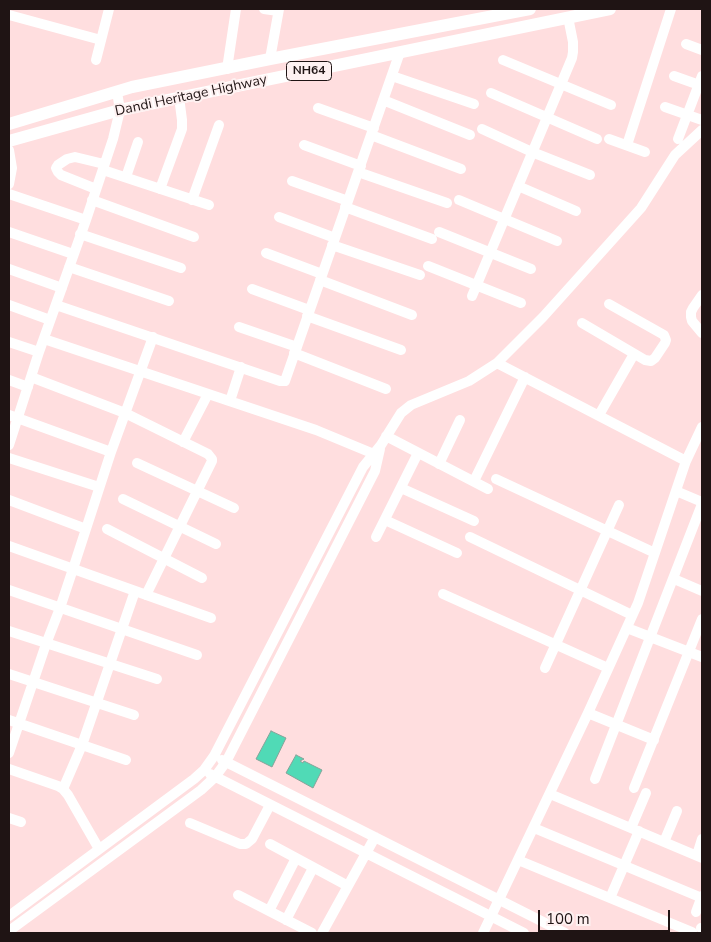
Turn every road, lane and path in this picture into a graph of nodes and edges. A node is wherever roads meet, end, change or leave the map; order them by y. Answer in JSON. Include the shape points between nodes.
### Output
{"nodes":[{"id":1,"x":110,"y":9,"type":"edge"},
{"id":2,"x":236,"y":9,"type":"edge"},
{"id":3,"x":264,"y":9,"type":"edge"},
{"id":4,"x":530,"y":9,"type":"edge"},
{"id":5,"x":610,"y":9,"type":"edge"},
{"id":6,"x":670,"y":9,"type":"edge"},
{"id":7,"x":279,"y":10,"type":"edge"},
{"id":8,"x":9,"y":15,"type":"edge"},
{"id":9,"x":568,"y":17,"type":"junction"},
{"id":10,"x":101,"y":40,"type":"junction"},
{"id":11,"x":686,"y":44,"type":"dead end"},
{"id":12,"x":702,"y":50,"type":"edge"},
{"id":13,"x":400,"y":52,"type":"junction"},
{"id":14,"x":270,"y":59,"type":"junction"},
{"id":15,"x":96,"y":60,"type":"dead end"},
{"id":16,"x":503,"y":60,"type":"dead end"},
{"id":17,"x":227,"y":69,"type":"junction"},
{"id":18,"x":392,"y":76,"type":"junction"},
{"id":19,"x":674,"y":76,"type":"dead end"},
{"id":20,"x":701,"y":82,"type":"edge"},
{"id":21,"x":561,"y":84,"type":"junction"},
{"id":22,"x":117,"y":92,"type":"junction"},
{"id":23,"x":491,"y":93,"type":"dead end"},
{"id":24,"x":179,"y":97,"type":"junction"},
{"id":25,"x":383,"y":100,"type":"junction"},
{"id":26,"x":474,"y":104,"type":"dead end"},
{"id":27,"x":611,"y":105,"type":"dead end"},
{"id":28,"x":665,"y":107,"type":"dead end"},
{"id":29,"x":318,"y":108,"type":"dead end"},
{"id":30,"x":120,"y":110,"type":"junction"},
{"id":31,"x":688,"y":115,"type":"junction"},
{"id":32,"x":547,"y":117,"type":"junction"},
{"id":33,"x":702,"y":120,"type":"edge"},
{"id":34,"x":9,"y":124,"type":"edge"},
{"id":35,"x":219,"y":125,"type":"dead end"},
{"id":36,"x":482,"y":129,"type":"dead end"},
{"id":37,"x":702,"y":130,"type":"edge"},
{"id":38,"x":372,"y":131,"type":"junction"},
{"id":39,"x":470,"y":135,"type":"dead end"},
{"id":40,"x":597,"y":139,"type":"dead end"},
{"id":41,"x":609,"y":139,"type":"dead end"},
{"id":42,"x":678,"y":139,"type":"dead end"},
{"id":43,"x":9,"y":141,"type":"edge"},
{"id":44,"x":138,"y":142,"type":"dead end"},
{"id":45,"x":304,"y":145,"type":"dead end"},
{"id":46,"x":627,"y":145,"type":"junction"},
{"id":47,"x":9,"y":150,"type":"edge"},
{"id":48,"x":532,"y":152,"type":"junction"},
{"id":49,"x":645,"y":152,"type":"dead end"},
{"id":50,"x":104,"y":167,"type":"junction"},
{"id":51,"x":360,"y":169,"type":"junction"},
{"id":52,"x":461,"y":169,"type":"dead end"},
{"id":53,"x":590,"y":175,"type":"dead end"},
{"id":54,"x":126,"y":178,"type":"junction"},
{"id":55,"x":292,"y":181,"type":"dead end"},
{"id":56,"x":9,"y":184,"type":"edge"},
{"id":57,"x":518,"y":186,"type":"junction"},
{"id":58,"x":96,"y":189,"type":"junction"},
{"id":59,"x":160,"y":189,"type":"junction"},
{"id":60,"x":9,"y":194,"type":"edge"},
{"id":61,"x":92,"y":200,"type":"junction"},
{"id":62,"x":192,"y":200,"type":"junction"},
{"id":63,"x":459,"y":200,"type":"dead end"},
{"id":64,"x":347,"y":204,"type":"junction"},
{"id":65,"x":447,"y":204,"type":"dead end"},
{"id":66,"x":209,"y":205,"type":"dead end"},
{"id":67,"x":576,"y":211,"type":"dead end"},
{"id":68,"x":279,"y":217,"type":"dead end"},
{"id":69,"x":504,"y":219,"type":"junction"},
{"id":70,"x":86,"y":220,"type":"junction"},
{"id":71,"x":9,"y":232,"type":"edge"},
{"id":72,"x":80,"y":234,"type":"junction"},
{"id":73,"x":194,"y":238,"type":"dead end"},
{"id":74,"x":333,"y":241,"type":"junction"},
{"id":75,"x":557,"y":241,"type":"dead end"},
{"id":76,"x":490,"y":252,"type":"junction"},
{"id":77,"x":266,"y":253,"type":"dead end"},
{"id":78,"x":73,"y":254,"type":"junction"},
{"id":79,"x":69,"y":266,"type":"junction"},
{"id":80,"x":428,"y":266,"type":"dead end"},
{"id":81,"x":181,"y":268,"type":"dead end"},
{"id":82,"x":9,"y":269,"type":"edge"},
{"id":83,"x":531,"y":269,"type":"dead end"},
{"id":84,"x":420,"y":275,"type":"dead end"},
{"id":85,"x":321,"y":277,"type":"junction"},
{"id":86,"x":476,"y":285,"type":"junction"},
{"id":87,"x":62,"y":288,"type":"junction"},
{"id":88,"x":252,"y":289,"type":"dead end"},
{"id":89,"x":702,"y":295,"type":"edge"},
{"id":90,"x":472,"y":296,"type":"dead end"},
{"id":91,"x":169,"y":301,"type":"dead end"},
{"id":92,"x":521,"y":303,"type":"dead end"},
{"id":93,"x":609,"y":304,"type":"dead end"},
{"id":94,"x":9,"y":305,"type":"edge"},
{"id":95,"x":56,"y":305,"type":"junction"},
{"id":96,"x":308,"y":313,"type":"junction"},
{"id":97,"x":412,"y":315,"type":"dead end"},
{"id":98,"x":50,"y":320,"type":"junction"},
{"id":99,"x":582,"y":323,"type":"dead end"},
{"id":100,"x":240,"y":327,"type":"dead end"},
{"id":101,"x":702,"y":334,"type":"edge"},
{"id":102,"x":153,"y":337,"type":"junction"},
{"id":103,"x":44,"y":339,"type":"junction"},
{"id":104,"x":9,"y":342,"type":"edge"},
{"id":105,"x":295,"y":350,"type":"junction"},
{"id":106,"x":401,"y":350,"type":"dead end"},
{"id":107,"x":39,"y":352,"type":"junction"},
{"id":108,"x":634,"y":354,"type":"junction"},
{"id":109,"x":498,"y":363,"type":"junction"},
{"id":110,"x":241,"y":367,"type":"junction"},
{"id":111,"x":140,"y":372,"type":"junction"},
{"id":112,"x":524,"y":376,"type":"junction"},
{"id":113,"x":9,"y":380,"type":"edge"},
{"id":114,"x":30,"y":382,"type":"junction"},
{"id":115,"x":386,"y":389,"type":"dead end"},
{"id":116,"x":208,"y":394,"type":"junction"},
{"id":117,"x":230,"y":401,"type":"junction"},
{"id":118,"x":124,"y":413,"type":"junction"},
{"id":119,"x":599,"y":415,"type":"junction"},
{"id":120,"x":13,"y":417,"type":"edge"},
{"id":121,"x":460,"y":420,"type":"dead end"},
{"id":122,"x":702,"y":426,"type":"edge"},
{"id":123,"x":386,"y":437,"type":"junction"},
{"id":124,"x":184,"y":442,"type":"junction"},
{"id":125,"x":9,"y":445,"type":"edge"},
{"id":126,"x":111,"y":452,"type":"junction"},
{"id":127,"x":418,"y":453,"type":"junction"},
{"id":128,"x":374,"y":454,"type":"junction"},
{"id":129,"x":9,"y":458,"type":"edge"},
{"id":130,"x":686,"y":460,"type":"junction"},
{"id":131,"x":137,"y":463,"type":"dead end"},
{"id":132,"x":439,"y":464,"type":"junction"},
{"id":133,"x":496,"y":480,"type":"dead end"},
{"id":134,"x":474,"y":481,"type":"junction"},
{"id":135,"x":100,"y":487,"type":"junction"},
{"id":136,"x":401,"y":488,"type":"junction"},
{"id":137,"x":488,"y":489,"type":"dead end"},
{"id":138,"x":197,"y":491,"type":"junction"},
{"id":139,"x":676,"y":491,"type":"junction"},
{"id":140,"x":123,"y":499,"type":"dead end"},
{"id":141,"x":9,"y":500,"type":"edge"},
{"id":142,"x":702,"y":503,"type":"edge"},
{"id":143,"x":619,"y":505,"type":"dead end"},
{"id":144,"x":234,"y":508,"type":"dead end"},
{"id":145,"x":385,"y":520,"type":"junction"},
{"id":146,"x":474,"y":521,"type":"dead end"},
{"id":147,"x":179,"y":526,"type":"junction"},
{"id":148,"x":86,"y":529,"type":"junction"},
{"id":149,"x":107,"y":530,"type":"dead end"},
{"id":150,"x":607,"y":531,"type":"junction"},
{"id":151,"x":376,"y":537,"type":"dead end"},
{"id":152,"x":470,"y":537,"type":"dead end"},
{"id":153,"x":216,"y":544,"type":"dead end"},
{"id":154,"x":9,"y":546,"type":"edge"},
{"id":155,"x":457,"y":553,"type":"dead end"},
{"id":156,"x":655,"y":553,"type":"junction"},
{"id":157,"x":164,"y":558,"type":"junction"},
{"id":158,"x":73,"y":569,"type":"junction"},
{"id":159,"x":202,"y":578,"type":"dead end"},
{"id":160,"x":674,"y":579,"type":"junction"},
{"id":161,"x":9,"y":590,"type":"edge"},
{"id":162,"x":580,"y":590,"type":"junction"},
{"id":163,"x":135,"y":591,"type":"junction"},
{"id":164,"x":702,"y":591,"type":"edge"},
{"id":165,"x":443,"y":594,"type":"dead end"},
{"id":166,"x":146,"y":595,"type":"junction"},
{"id":167,"x":60,"y":608,"type":"junction"},
{"id":168,"x":632,"y":615,"type":"junction"},
{"id":169,"x":211,"y":618,"type":"dead end"},
{"id":170,"x":702,"y":618,"type":"edge"},
{"id":171,"x":627,"y":628,"type":"junction"},
{"id":172,"x":122,"y":629,"type":"junction"},
{"id":173,"x":9,"y":631,"type":"edge"},
{"id":174,"x":651,"y":637,"type":"junction"},
{"id":175,"x":46,"y":644,"type":"junction"},
{"id":176,"x":555,"y":644,"type":"junction"},
{"id":177,"x":689,"y":652,"type":"junction"},
{"id":178,"x":197,"y":655,"type":"dead end"},
{"id":179,"x":702,"y":657,"type":"edge"},
{"id":180,"x":110,"y":664,"type":"junction"},
{"id":181,"x":545,"y":668,"type":"dead end"},
{"id":182,"x":608,"y":668,"type":"junction"},
{"id":183,"x":9,"y":674,"type":"edge"},
{"id":184,"x":157,"y":679,"type":"dead end"},
{"id":185,"x":33,"y":682,"type":"junction"},
{"id":186,"x":96,"y":702,"type":"junction"},
{"id":187,"x":588,"y":713,"type":"junction"},
{"id":188,"x":134,"y":715,"type":"dead end"},
{"id":189,"x":14,"y":722,"type":"edge"},
{"id":190,"x":616,"y":725,"type":"junction"},
{"id":191,"x":654,"y":740,"type":"junction"},
{"id":192,"x":82,"y":745,"type":"junction"},
{"id":193,"x":9,"y":753,"type":"edge"},
{"id":194,"x":214,"y":756,"type":"junction"},
{"id":195,"x":126,"y":760,"type":"dead end"},
{"id":196,"x":226,"y":762,"type":"junction"},
{"id":197,"x":9,"y":769,"type":"edge"},
{"id":198,"x":204,"y":770,"type":"junction"},
{"id":199,"x":215,"y":778,"type":"junction"},
{"id":200,"x":595,"y":779,"type":"dead end"},
{"id":201,"x":634,"y":788,"type":"dead end"},
{"id":202,"x":64,"y":789,"type":"junction"},
{"id":203,"x":646,"y":793,"type":"dead end"},
{"id":204,"x":550,"y":794,"type":"junction"},
{"id":205,"x":270,"y":805,"type":"junction"},
{"id":206,"x":678,"y":811,"type":"dead end"},
{"id":207,"x":9,"y":818,"type":"edge"},
{"id":208,"x":22,"y":822,"type":"dead end"},
{"id":209,"x":190,"y":823,"type":"dead end"},
{"id":210,"x":534,"y":828,"type":"junction"},
{"id":211,"x":635,"y":830,"type":"junction"},
{"id":212,"x":375,"y":837,"type":"junction"},
{"id":213,"x":702,"y":839,"type":"edge"},
{"id":214,"x":664,"y":842,"type":"junction"},
{"id":215,"x":270,"y":844,"type":"dead end"},
{"id":216,"x":99,"y":849,"type":"junction"},
{"id":217,"x":365,"y":854,"type":"junction"},
{"id":218,"x":699,"y":857,"type":"edge"},
{"id":219,"x":296,"y":858,"type":"junction"},
{"id":220,"x":518,"y":860,"type":"junction"},
{"id":221,"x":624,"y":865,"type":"junction"},
{"id":222,"x":313,"y":868,"type":"junction"},
{"id":223,"x":348,"y":886,"type":"junction"},
{"id":224,"x":238,"y":895,"type":"dead end"},
{"id":225,"x":702,"y":897,"type":"edge"},
{"id":226,"x":610,"y":898,"type":"junction"},
{"id":227,"x":500,"y":900,"type":"junction"},
{"id":228,"x":269,"y":911,"type":"junction"},
{"id":229,"x":696,"y":912,"type":"dead end"},
{"id":230,"x":9,"y":916,"type":"edge"},
{"id":231,"x":491,"y":917,"type":"junction"},
{"id":232,"x":286,"y":920,"type":"junction"},
{"id":233,"x":698,"y":930,"type":"edge"},
{"id":234,"x":9,"y":931,"type":"edge"},
{"id":235,"x":312,"y":933,"type":"edge"},
{"id":236,"x":322,"y":933,"type":"edge"},
{"id":237,"x":483,"y":933,"type":"edge"},
{"id":238,"x":524,"y":933,"type":"edge"},
{"id":239,"x":564,"y":933,"type":"edge"}],
"edges":[{"from":1,"to":10,"type":"street"},
{"from":2,"to":17,"type":"street"},
{"from":3,"to":7,"type":"street"},
{"from":4,"to":14,"type":"main road","name":"Dandi Heritage Highway","number":"NH64"},
{"from":5,"to":9,"type":"main road","name":"Dandi Heritage Highway","number":"NH64"},
{"from":6,"to":46,"type":"street"},
{"from":7,"to":14,"type":"street"},
{"from":8,"to":10,"type":"street"},
{"from":9,"to":13,"type":"main road","name":"Dandi Heritage Highway","number":"NH64"},
{"from":9,"to":21,"type":"street","via":[[573,52]]},
{"from":10,"to":15,"type":"street"},
{"from":11,"to":12,"type":"street"},
{"from":13,"to":18,"type":"street"},
{"from":13,"to":24,"type":"main road","name":"Dandi Heritage Highway","number":"NH64"},
{"from":14,"to":17,"type":"main road","name":"Dandi Heritage Highway","number":"NH64"},
{"from":16,"to":21,"type":"street"},
{"from":17,"to":22,"type":"main road","name":"Dandi Heritage Highway","number":"NH64"},
{"from":18,"to":25,"type":"street"},
{"from":18,"to":26,"type":"street"},
{"from":19,"to":20,"type":"street"},
{"from":20,"to":31,"type":"street"},
{"from":21,"to":27,"type":"street"},
{"from":21,"to":32,"type":"street"},
{"from":22,"to":30,"type":"street"},
{"from":22,"to":34,"type":"main road","name":"Dandi Heritage Highway","number":"NH64"},
{"from":23,"to":32,"type":"street"},
{"from":24,"to":30,"type":"main road","name":"Dandi Heritage Highway","number":"NH64"},
{"from":24,"to":59,"type":"street","via":[[182,128]]},
{"from":25,"to":38,"type":"street"},
{"from":25,"to":39,"type":"street"},
{"from":28,"to":31,"type":"street"},
{"from":29,"to":38,"type":"street"},
{"from":30,"to":43,"type":"main road","name":"Dandi Heritage Highway","number":"NH64"},
{"from":30,"to":50,"type":"street"},
{"from":31,"to":33,"type":"street"},
{"from":31,"to":42,"type":"street"},
{"from":32,"to":40,"type":"street"},
{"from":32,"to":48,"type":"street"},
{"from":35,"to":62,"type":"street"},
{"from":36,"to":48,"type":"street"},
{"from":37,"to":109,"type":"street","via":[[675,155],[641,208]]},
{"from":38,"to":51,"type":"street"},
{"from":38,"to":52,"type":"street"},
{"from":41,"to":46,"type":"street"},
{"from":44,"to":54,"type":"street"},
{"from":45,"to":51,"type":"street"},
{"from":46,"to":49,"type":"street"},
{"from":47,"to":56,"type":"street","via":[[12,168]]},
{"from":48,"to":53,"type":"street"},
{"from":48,"to":57,"type":"street"},
{"from":50,"to":54,"type":"street"},
{"from":50,"to":58,"type":"street"},
{"from":50,"to":58,"type":"street","via":[[75,157],[56,168],[61,174]]},
{"from":51,"to":64,"type":"street"},
{"from":51,"to":65,"type":"street"},
{"from":54,"to":59,"type":"street"},
{"from":55,"to":64,"type":"street"},
{"from":57,"to":67,"type":"street"},
{"from":57,"to":69,"type":"street"},
{"from":58,"to":61,"type":"street"},
{"from":59,"to":62,"type":"street"},
{"from":60,"to":70,"type":"street"},
{"from":61,"to":70,"type":"street"},
{"from":61,"to":73,"type":"street"},
{"from":62,"to":66,"type":"street"},
{"from":63,"to":69,"type":"street"},
{"from":64,"to":74,"type":"street"},
{"from":64,"to":76,"type":"street"},
{"from":68,"to":74,"type":"street"},
{"from":69,"to":75,"type":"street"},
{"from":69,"to":76,"type":"street"},
{"from":70,"to":72,"type":"street"},
{"from":71,"to":78,"type":"street"},
{"from":72,"to":78,"type":"street"},
{"from":72,"to":81,"type":"street"},
{"from":74,"to":84,"type":"street"},
{"from":74,"to":85,"type":"street"},
{"from":76,"to":83,"type":"street"},
{"from":76,"to":86,"type":"street"},
{"from":77,"to":85,"type":"street"},
{"from":78,"to":79,"type":"street"},
{"from":79,"to":87,"type":"street"},
{"from":79,"to":91,"type":"street"},
{"from":80,"to":86,"type":"street"},
{"from":82,"to":87,"type":"street"},
{"from":85,"to":96,"type":"street"},
{"from":85,"to":97,"type":"street"},
{"from":86,"to":90,"type":"street"},
{"from":86,"to":92,"type":"street"},
{"from":87,"to":95,"type":"street"},
{"from":88,"to":96,"type":"street"},
{"from":89,"to":101,"type":"street","via":[[691,312],[692,321]]},
{"from":93,"to":108,"type":"street","via":[[666,337],[651,361]]},
{"from":94,"to":98,"type":"street"},
{"from":95,"to":98,"type":"street"},
{"from":95,"to":102,"type":"street"},
{"from":96,"to":105,"type":"street"},
{"from":96,"to":106,"type":"street"},
{"from":98,"to":103,"type":"street"},
{"from":99,"to":108,"type":"street"},
{"from":100,"to":105,"type":"street"},
{"from":102,"to":110,"type":"street"},
{"from":102,"to":111,"type":"street"},
{"from":103,"to":107,"type":"street"},
{"from":103,"to":111,"type":"street"},
{"from":104,"to":107,"type":"street"},
{"from":105,"to":110,"type":"street","via":[[283,381]]},
{"from":105,"to":115,"type":"street"},
{"from":107,"to":114,"type":"street"},
{"from":108,"to":119,"type":"street"},
{"from":109,"to":112,"type":"street"},
{"from":109,"to":123,"type":"street","via":[[469,381],[411,405],[401,413]]},
{"from":110,"to":117,"type":"street"},
{"from":111,"to":116,"type":"street"},
{"from":111,"to":118,"type":"street"},
{"from":112,"to":119,"type":"street"},
{"from":112,"to":134,"type":"street"},
{"from":113,"to":114,"type":"street"},
{"from":114,"to":118,"type":"street"},
{"from":114,"to":120,"type":"street"},
{"from":116,"to":117,"type":"street"},
{"from":116,"to":124,"type":"street"},
{"from":117,"to":128,"type":"street"},
{"from":118,"to":124,"type":"street"},
{"from":118,"to":126,"type":"street"},
{"from":119,"to":130,"type":"street"},
{"from":120,"to":125,"type":"street"},
{"from":120,"to":126,"type":"street"},
{"from":121,"to":132,"type":"street"},
{"from":122,"to":130,"type":"street"},
{"from":123,"to":127,"type":"street"},
{"from":123,"to":128,"type":"street"},
{"from":123,"to":196,"type":"street","via":[[375,471]]},
{"from":124,"to":138,"type":"street","via":[[212,458]]},
{"from":126,"to":135,"type":"street"},
{"from":127,"to":132,"type":"street"},
{"from":127,"to":136,"type":"street"},
{"from":128,"to":194,"type":"street","via":[[363,466]]},
{"from":129,"to":135,"type":"street"},
{"from":130,"to":139,"type":"street"},
{"from":131,"to":138,"type":"street"},
{"from":132,"to":134,"type":"street"},
{"from":133,"to":150,"type":"street"},
{"from":134,"to":137,"type":"street"},
{"from":135,"to":148,"type":"street"},
{"from":136,"to":145,"type":"street"},
{"from":136,"to":146,"type":"street"},
{"from":138,"to":144,"type":"street"},
{"from":138,"to":147,"type":"street"},
{"from":139,"to":142,"type":"street"},
{"from":139,"to":156,"type":"street"},
{"from":140,"to":147,"type":"street"},
{"from":141,"to":148,"type":"street"},
{"from":142,"to":160,"type":"street"},
{"from":143,"to":150,"type":"street"},
{"from":145,"to":151,"type":"street"},
{"from":145,"to":155,"type":"street"},
{"from":147,"to":153,"type":"street"},
{"from":147,"to":157,"type":"street"},
{"from":148,"to":158,"type":"street"},
{"from":149,"to":157,"type":"street"},
{"from":150,"to":156,"type":"street"},
{"from":150,"to":162,"type":"street"},
{"from":152,"to":162,"type":"street"},
{"from":154,"to":158,"type":"street"},
{"from":156,"to":168,"type":"street"},
{"from":157,"to":159,"type":"street"},
{"from":157,"to":166,"type":"street"},
{"from":158,"to":163,"type":"street"},
{"from":158,"to":167,"type":"street"},
{"from":160,"to":164,"type":"street"},
{"from":160,"to":174,"type":"street"},
{"from":161,"to":167,"type":"street"},
{"from":162,"to":168,"type":"street"},
{"from":162,"to":176,"type":"street"},
{"from":163,"to":166,"type":"street"},
{"from":163,"to":172,"type":"street"},
{"from":165,"to":176,"type":"street"},
{"from":166,"to":169,"type":"street"},
{"from":167,"to":172,"type":"street"},
{"from":167,"to":175,"type":"street"},
{"from":168,"to":171,"type":"street"},
{"from":170,"to":177,"type":"street"},
{"from":171,"to":174,"type":"street"},
{"from":171,"to":182,"type":"street"},
{"from":172,"to":178,"type":"street"},
{"from":172,"to":180,"type":"street"},
{"from":173,"to":175,"type":"street"},
{"from":174,"to":177,"type":"street"},
{"from":174,"to":190,"type":"street"},
{"from":175,"to":180,"type":"street"},
{"from":175,"to":185,"type":"street"},
{"from":176,"to":181,"type":"street"},
{"from":176,"to":182,"type":"street"},
{"from":177,"to":179,"type":"street"},
{"from":177,"to":191,"type":"street"},
{"from":180,"to":184,"type":"street"},
{"from":180,"to":186,"type":"street"},
{"from":182,"to":187,"type":"street"},
{"from":183,"to":185,"type":"street"},
{"from":185,"to":186,"type":"street"},
{"from":185,"to":189,"type":"street"},
{"from":186,"to":188,"type":"street"},
{"from":186,"to":192,"type":"street"},
{"from":187,"to":190,"type":"street"},
{"from":187,"to":204,"type":"street"},
{"from":189,"to":192,"type":"street"},
{"from":189,"to":193,"type":"street"},
{"from":190,"to":191,"type":"street"},
{"from":190,"to":200,"type":"street"},
{"from":191,"to":201,"type":"street"},
{"from":192,"to":195,"type":"street"},
{"from":192,"to":202,"type":"street"},
{"from":194,"to":196,"type":"street"},
{"from":194,"to":198,"type":"street"},
{"from":196,"to":199,"type":"street"},
{"from":196,"to":212,"type":"street"},
{"from":197,"to":202,"type":"street"},
{"from":198,"to":199,"type":"street"},
{"from":198,"to":216,"type":"street"},
{"from":199,"to":205,"type":"street"},
{"from":199,"to":234,"type":"street"},
{"from":202,"to":216,"type":"street"},
{"from":203,"to":211,"type":"street"},
{"from":204,"to":210,"type":"street"},
{"from":204,"to":211,"type":"street"},
{"from":205,"to":209,"type":"street","via":[[246,844]]},
{"from":205,"to":217,"type":"street"},
{"from":206,"to":214,"type":"street"},
{"from":207,"to":208,"type":"street"},
{"from":210,"to":220,"type":"street"},
{"from":210,"to":221,"type":"street"},
{"from":211,"to":214,"type":"street"},
{"from":211,"to":221,"type":"street"},
{"from":212,"to":217,"type":"street"},
{"from":212,"to":227,"type":"street"},
{"from":213,"to":218,"type":"street"},
{"from":214,"to":218,"type":"street"},
{"from":215,"to":219,"type":"street"},
{"from":216,"to":230,"type":"street"},
{"from":217,"to":223,"type":"street"},
{"from":217,"to":231,"type":"street"},
{"from":219,"to":222,"type":"street"},
{"from":219,"to":228,"type":"street"},
{"from":220,"to":226,"type":"street"},
{"from":220,"to":227,"type":"street"},
{"from":221,"to":225,"type":"street"},
{"from":221,"to":226,"type":"street"},
{"from":222,"to":223,"type":"street"},
{"from":222,"to":232,"type":"street"},
{"from":223,"to":236,"type":"street"},
{"from":224,"to":228,"type":"street"},
{"from":225,"to":229,"type":"street"},
{"from":226,"to":233,"type":"street"},
{"from":227,"to":231,"type":"street"},
{"from":227,"to":239,"type":"street"},
{"from":228,"to":232,"type":"street"},
{"from":231,"to":237,"type":"street"},
{"from":231,"to":238,"type":"street"},
{"from":232,"to":235,"type":"street"}]}
